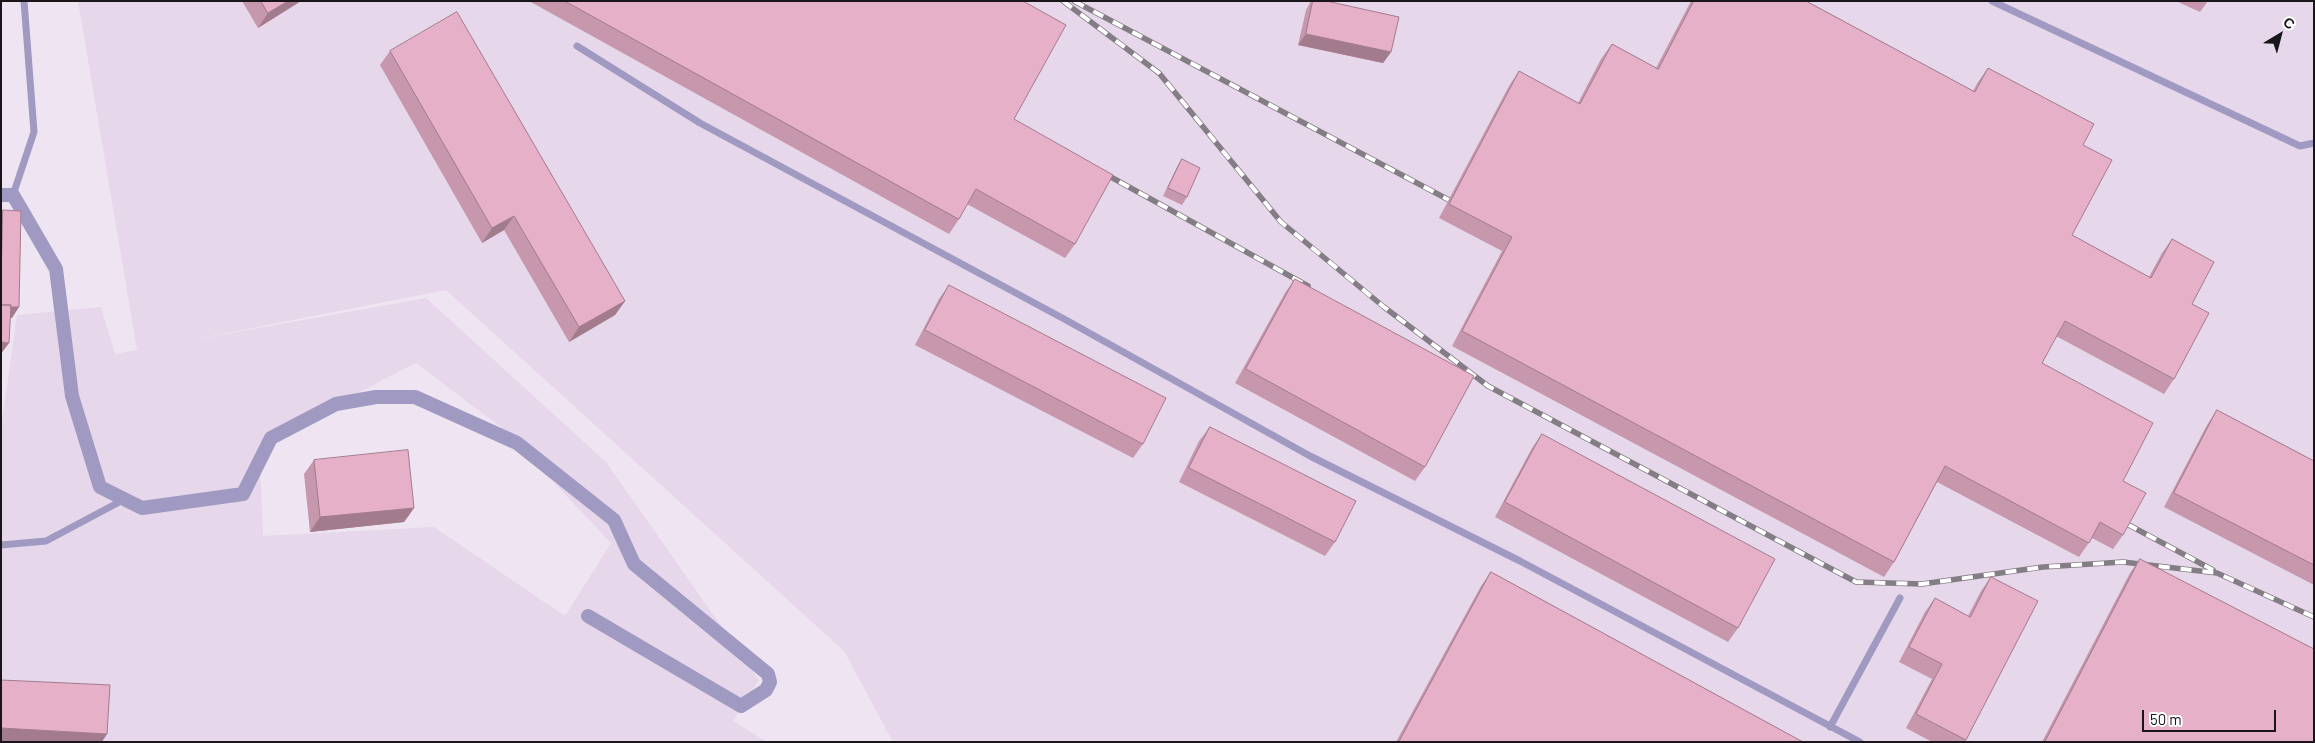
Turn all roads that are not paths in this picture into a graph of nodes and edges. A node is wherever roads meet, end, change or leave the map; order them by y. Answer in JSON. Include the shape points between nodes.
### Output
{"nodes":[{"id":1,"x":24,"y":1,"type":"edge"},
{"id":2,"x":1992,"y":1,"type":"edge"},
{"id":3,"x":577,"y":46,"type":"dead end"},
{"id":4,"x":2314,"y":144,"type":"edge"},
{"id":5,"x":7,"y":195,"type":"edge"},
{"id":6,"x":124,"y":499,"type":"junction"},
{"id":7,"x":1,"y":545,"type":"edge"},
{"id":8,"x":1900,"y":598,"type":"dead end"},
{"id":9,"x":588,"y":616,"type":"dead end"},
{"id":10,"x":1830,"y":727,"type":"junction"},
{"id":11,"x":1860,"y":742,"type":"edge"}],
"edges":[{"from":1,"to":5,"type":"lane","via":[[34,132]]},
{"from":2,"to":4,"type":"lane","via":[[2300,146]]},
{"from":3,"to":10,"type":"lane","via":[[700,123],[1310,456],[1520,561]]},
{"from":5,"to":6,"type":"street","via":[[56,270],[72,396],[100,487]]},
{"from":6,"to":7,"type":"lane","via":[[46,541]]},
{"from":6,"to":9,"type":"street","via":[[142,508],[244,494],[271,438],[336,404],[376,397],[415,397],[517,444],[614,520],[634,564],[768,674],[770,682],[766,690],[741,706]]},
{"from":8,"to":10,"type":"lane"},
{"from":10,"to":11,"type":"lane"}]}
